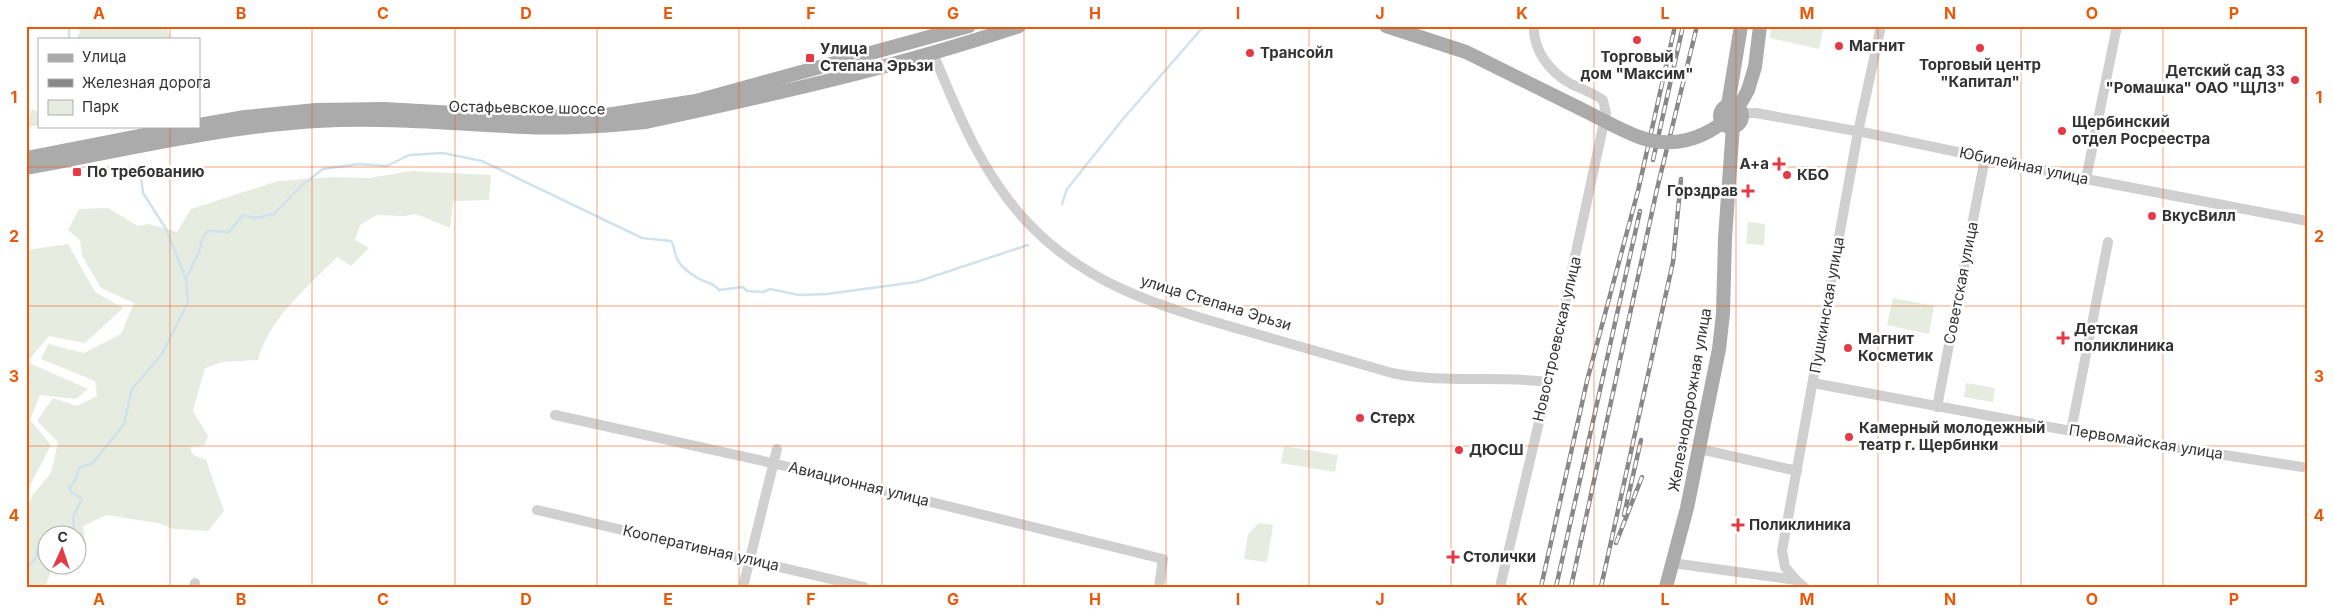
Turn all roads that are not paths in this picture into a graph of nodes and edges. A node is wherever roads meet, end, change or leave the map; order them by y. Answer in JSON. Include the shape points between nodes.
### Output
{"nodes":[{"id":1,"x":969,"y":26,"type":"edge"},
{"id":2,"x":1019,"y":26,"type":"edge"},
{"id":3,"x":1386,"y":26,"type":"edge"},
{"id":4,"x":1534,"y":26,"type":"edge"},
{"id":5,"x":1741,"y":26,"type":"edge"},
{"id":6,"x":1760,"y":26,"type":"edge"},
{"id":7,"x":1881,"y":26,"type":"edge"},
{"id":8,"x":2117,"y":26,"type":"edge"},
{"id":9,"x":924,"y":32,"type":"edge"},
{"id":10,"x":933,"y":53,"type":"junction"},
{"id":11,"x":1728,"y":105,"type":"junction"},
{"id":12,"x":1741,"y":113,"type":"junction"},
{"id":13,"x":200,"y":125,"type":"edge"},
{"id":14,"x":1733,"y":126,"type":"junction"},
{"id":15,"x":180,"y":128,"type":"edge"},
{"id":16,"x":1858,"y":132,"type":"junction"},
{"id":17,"x":26,"y":158,"type":"edge"},
{"id":18,"x":1986,"y":158,"type":"junction"},
{"id":19,"x":26,"y":168,"type":"edge"},
{"id":20,"x":2086,"y":179,"type":"junction"},
{"id":21,"x":2307,"y":221,"type":"edge"},
{"id":22,"x":2108,"y":242,"type":"dead end"},
{"id":23,"x":1547,"y":382,"type":"junction"},
{"id":24,"x":1813,"y":383,"type":"junction"},
{"id":25,"x":1937,"y":407,"type":"junction"},
{"id":26,"x":555,"y":415,"type":"dead end"},
{"id":27,"x":2071,"y":431,"type":"junction"},
{"id":28,"x":777,"y":449,"type":"dead end"},
{"id":29,"x":1700,"y":449,"type":"junction"},
{"id":30,"x":772,"y":463,"type":"junction"},
{"id":31,"x":2302,"y":467,"type":"dead end"},
{"id":32,"x":1797,"y":471,"type":"junction"},
{"id":33,"x":537,"y":510,"type":"dead end"},
{"id":34,"x":750,"y":560,"type":"junction"},
{"id":35,"x":1672,"y":563,"type":"junction"},
{"id":36,"x":1800,"y":584,"type":"edge"},
{"id":37,"x":743,"y":587,"type":"edge"},
{"id":38,"x":864,"y":587,"type":"edge"},
{"id":39,"x":1159,"y":587,"type":"edge"},
{"id":40,"x":1500,"y":587,"type":"edge"},
{"id":41,"x":1666,"y":587,"type":"edge"}],
"edges":[{"from":1,"to":9,"type":"main road","name":"Остафьевское шоссе"},
{"from":2,"to":10,"type":"main road","name":"Остафьевское шоссе"},
{"from":3,"to":6,"type":"main road","bridge":true,"via":[[1446,45],[1636,135],[1662,142],[1684,140],[1709,132],[1731,116],[1748,90],[1753,75]]},
{"from":4,"to":23,"type":"street","name":"Новостроевская улица","via":[[1536,45],[1548,66],[1561,78],[1595,94],[1606,106],[1606,121]]},
{"from":5,"to":11,"type":"main road"},
{"from":7,"to":16,"type":"street","name":"Пушкинская улица"},
{"from":8,"to":20,"type":"street"},
{"from":9,"to":10,"type":"main road","name":"улица Степана Эрьзи"},
{"from":9,"to":13,"type":"main road","name":"Остафьевское шоссе","via":[[696,101],[600,116],[526,117],[384,109],[316,110]]},
{"from":10,"to":19,"type":"main road","name":"Остафьевское шоссе","via":[[646,122],[602,127],[527,127],[386,119],[317,121],[246,128]]},
{"from":10,"to":23,"type":"street","name":"улица Степана Эрьзи","via":[[971,141],[1003,192],[1050,244],[1102,281],[1166,308],[1392,373],[1423,378]]},
{"from":11,"to":12,"type":"main road","via":[[1736,106]]},
{"from":11,"to":14,"type":"main road","via":[[1722,110],[1721,118]]},
{"from":12,"to":14,"type":"main road","name":"Железнодорожная улица","via":[[1740,121]]},
{"from":12,"to":16,"type":"street","name":"Юбилейная улица"},
{"from":14,"to":29,"type":"main road","name":"Железнодорожная улица","via":[[1723,314]]},
{"from":15,"to":17,"type":"main road"},
{"from":16,"to":18,"type":"street","name":"Юбилейная улица"},
{"from":16,"to":24,"type":"street","name":"Пушкинская улица"},
{"from":18,"to":20,"type":"street","name":"Юбилейная улица"},
{"from":18,"to":25,"type":"street","name":"Советская улица"},
{"from":20,"to":21,"type":"street","name":"Юбилейная улица"},
{"from":22,"to":27,"type":"street"},
{"from":23,"to":40,"type":"street","name":"Новостроевская улица"},
{"from":24,"to":25,"type":"street","name":"Первомайская улица"},
{"from":24,"to":32,"type":"street","name":"Пушкинская улица"},
{"from":25,"to":27,"type":"street","name":"Первомайская улица"},
{"from":26,"to":30,"type":"street","name":"Авиационная улица"},
{"from":27,"to":31,"type":"street","name":"Первомайская улица"},
{"from":28,"to":30,"type":"street"},
{"from":29,"to":32,"type":"street"},
{"from":29,"to":35,"type":"main road","name":"Железнодорожная улица"},
{"from":30,"to":34,"type":"street"},
{"from":30,"to":39,"type":"street","name":"Авиационная улица","via":[[1163,558]]},
{"from":32,"to":36,"type":"street","name":"Пушкинская улица","via":[[1782,551],[1785,567]]},
{"from":33,"to":34,"type":"street","name":"Кооперативная улица"},
{"from":34,"to":37,"type":"street"},
{"from":34,"to":38,"type":"street","name":"Кооперативная улица"},
{"from":35,"to":36,"type":"street"},
{"from":35,"to":41,"type":"main road","name":"Железнодорожная улица"}]}
